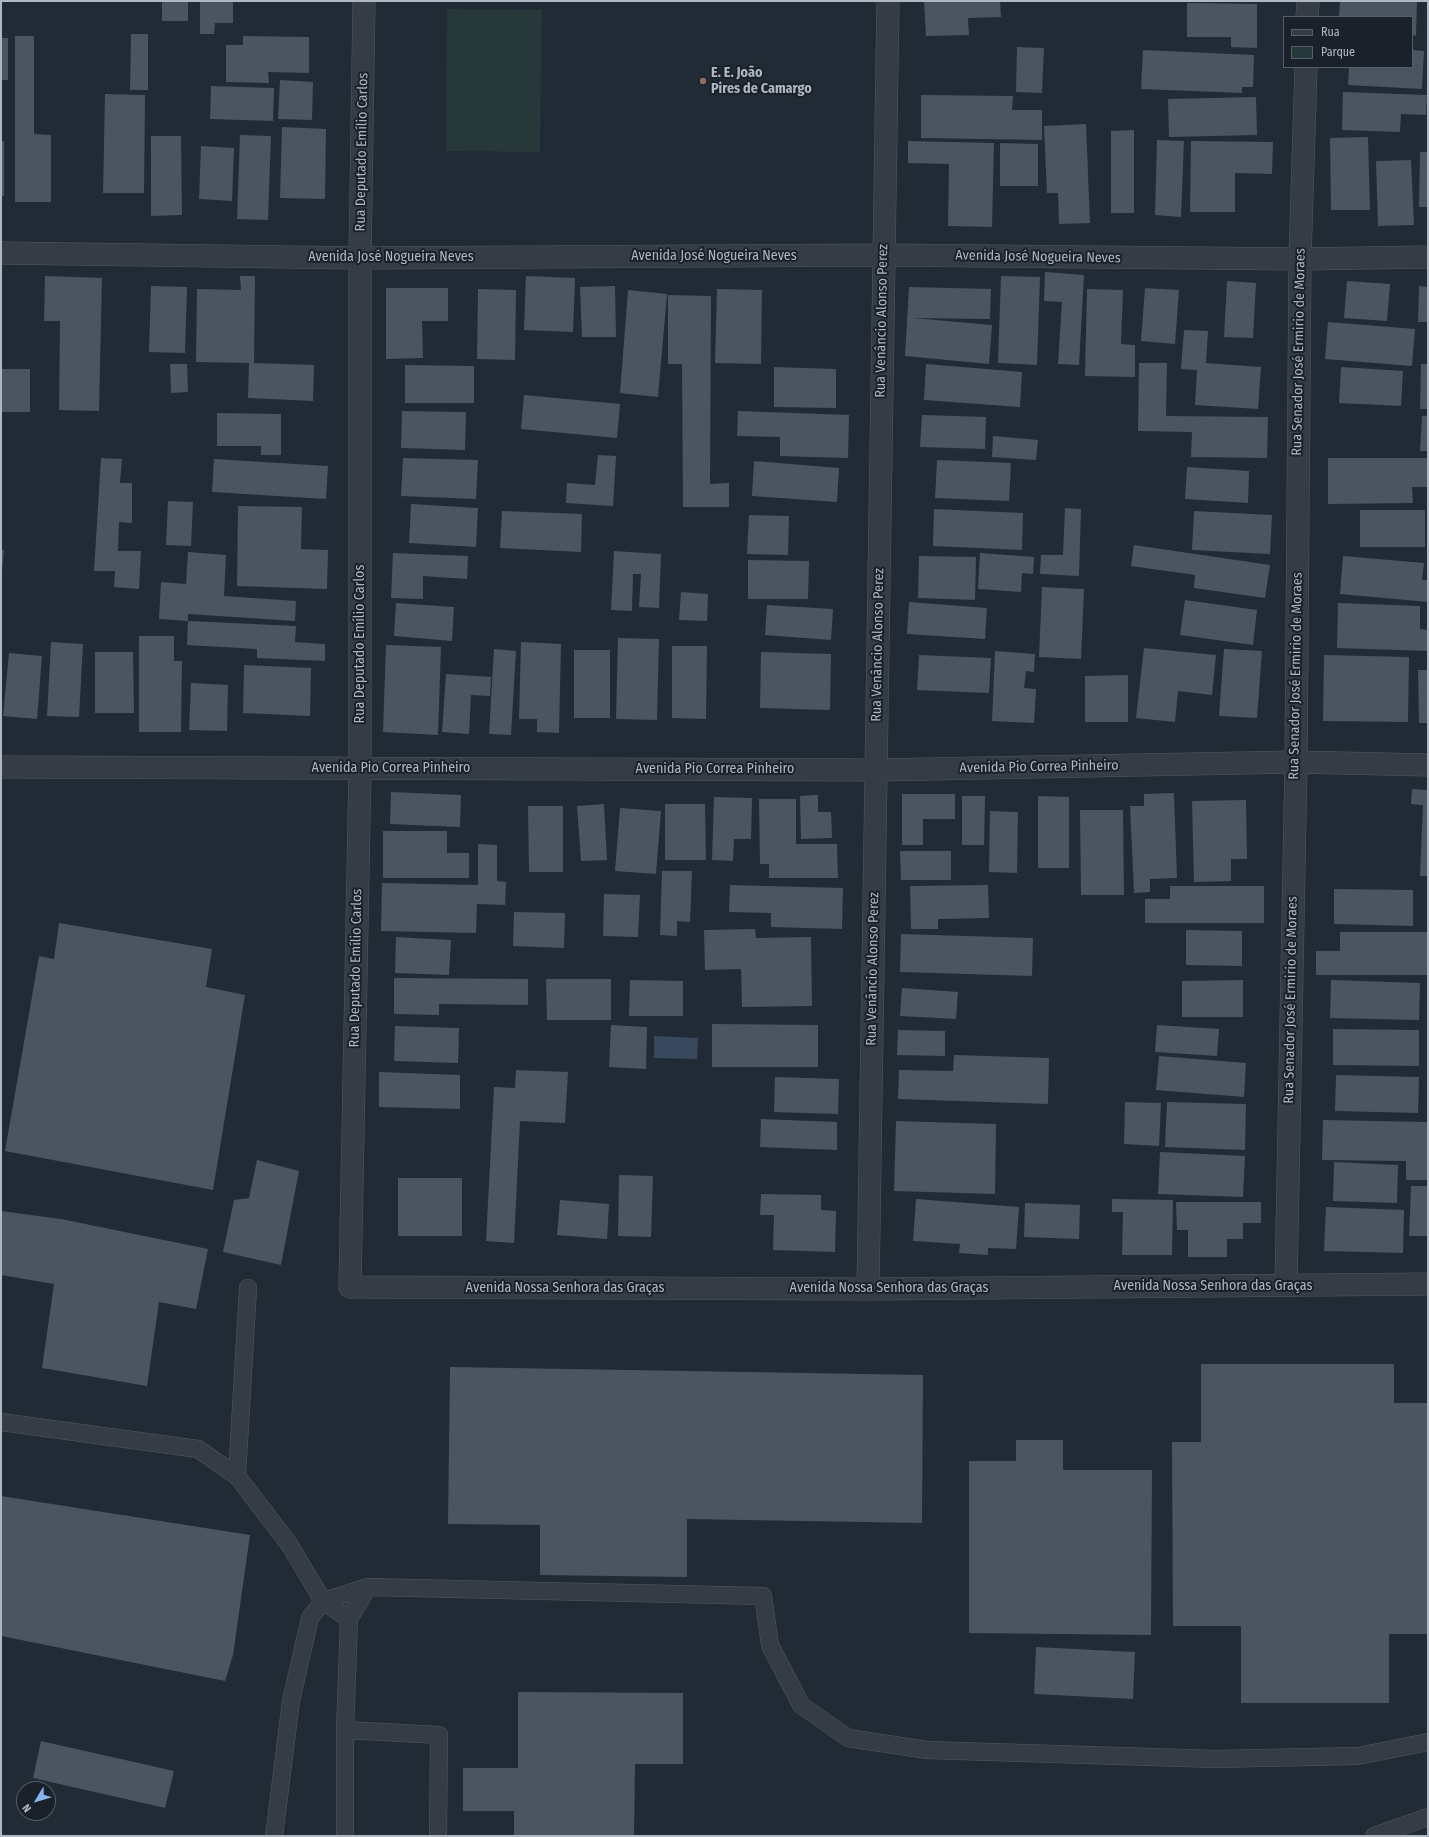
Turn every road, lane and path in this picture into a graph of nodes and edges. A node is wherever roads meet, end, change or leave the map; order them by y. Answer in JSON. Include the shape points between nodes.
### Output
{"nodes":[{"id":1,"x":364,"y":1,"type":"edge"},
{"id":2,"x":888,"y":1,"type":"edge"},
{"id":3,"x":1308,"y":1,"type":"edge"},
{"id":4,"x":1308,"y":16,"type":"edge"},
{"id":5,"x":1306,"y":68,"type":"edge"},
{"id":6,"x":1,"y":253,"type":"edge"},
{"id":7,"x":883,"y":255,"type":"junction"},
{"id":8,"x":360,"y":258,"type":"junction"},
{"id":9,"x":1428,"y":258,"type":"edge"},
{"id":10,"x":1300,"y":259,"type":"junction"},
{"id":11,"x":1296,"y":762,"type":"junction"},
{"id":12,"x":1428,"y":765,"type":"edge"},
{"id":13,"x":1,"y":767,"type":"edge"},
{"id":14,"x":360,"y":768,"type":"junction"},
{"id":15,"x":877,"y":770,"type":"junction"},
{"id":16,"x":1428,"y":1284,"type":"edge"},
{"id":17,"x":1286,"y":1285,"type":"junction"},
{"id":18,"x":350,"y":1287,"type":"joint"},
{"id":19,"x":248,"y":1288,"type":"dead end"},
{"id":20,"x":868,"y":1289,"type":"junction"},
{"id":21,"x":1,"y":1422,"type":"edge"},
{"id":22,"x":237,"y":1476,"type":"junction"},
{"id":23,"x":368,"y":1587,"type":"junction"},
{"id":24,"x":323,"y":1601,"type":"junction"},
{"id":25,"x":349,"y":1619,"type":"junction"},
{"id":26,"x":345,"y":1730,"type":"junction"},
{"id":27,"x":1428,"y":1742,"type":"edge"},
{"id":28,"x":1428,"y":1817,"type":"edge"},
{"id":29,"x":274,"y":1836,"type":"edge"},
{"id":30,"x":345,"y":1836,"type":"edge"},
{"id":31,"x":438,"y":1836,"type":"edge"},
{"id":32,"x":1374,"y":1836,"type":"edge"}],
"edges":[{"from":1,"to":8,"type":"street","name":"Rua Deputado Emílio Carlos"},
{"from":2,"to":7,"type":"street","name":"Rua Venâncio Alonso Perez"},
{"from":3,"to":4,"type":"street"},
{"from":5,"to":10,"type":"street","name":"Rua Senador José Ermirio de Moraes"},
{"from":6,"to":8,"type":"street","name":"Avenida José Nogueira Neves"},
{"from":7,"to":8,"type":"street","name":"Avenida José Nogueira Neves"},
{"from":7,"to":10,"type":"street","name":"Avenida José Nogueira Neves"},
{"from":7,"to":15,"type":"street","name":"Rua Venâncio Alonso Perez"},
{"from":8,"to":14,"type":"street","name":"Rua Deputado Emílio Carlos"},
{"from":9,"to":10,"type":"street","name":"Avenida José Nogueira Neves"},
{"from":10,"to":11,"type":"street","name":"Rua Senador José Ermirio de Moraes"},
{"from":11,"to":12,"type":"street","name":"Avenida Pio Correa Pinheiro"},
{"from":11,"to":15,"type":"street","name":"Avenida Pio Correa Pinheiro"},
{"from":11,"to":17,"type":"street","name":"Rua Senador José Ermirio de Moraes"},
{"from":13,"to":14,"type":"street","name":"Avenida Pio Correa Pinheiro"},
{"from":14,"to":15,"type":"street","name":"Avenida Pio Correa Pinheiro"},
{"from":14,"to":18,"type":"street","name":"Rua Deputado Emílio Carlos"},
{"from":15,"to":20,"type":"street","name":"Rua Venâncio Alonso Perez"},
{"from":16,"to":17,"type":"street","name":"Avenida Nossa Senhora das Graças"},
{"from":17,"to":20,"type":"street","name":"Avenida Nossa Senhora das Graças"},
{"from":18,"to":20,"type":"street","name":"Avenida Nossa Senhora das Graças"},
{"from":19,"to":22,"type":"lane"},
{"from":21,"to":22,"type":"lane","via":[[198,1449]]},
{"from":22,"to":24,"type":"lane","via":[[289,1544]]},
{"from":23,"to":24,"type":"lane"},
{"from":23,"to":25,"type":"lane"},
{"from":23,"to":27,"type":"lane","via":[[763,1596],[770,1645],[801,1705],[848,1738],[912,1748],[1215,1759],[1358,1756]]},
{"from":24,"to":25,"type":"lane"},
{"from":24,"to":29,"type":"lane","via":[[310,1618],[291,1701]]},
{"from":25,"to":26,"type":"lane"},
{"from":26,"to":30,"type":"lane"},
{"from":26,"to":31,"type":"lane","via":[[439,1735]]},
{"from":28,"to":32,"type":"lane"}]}
